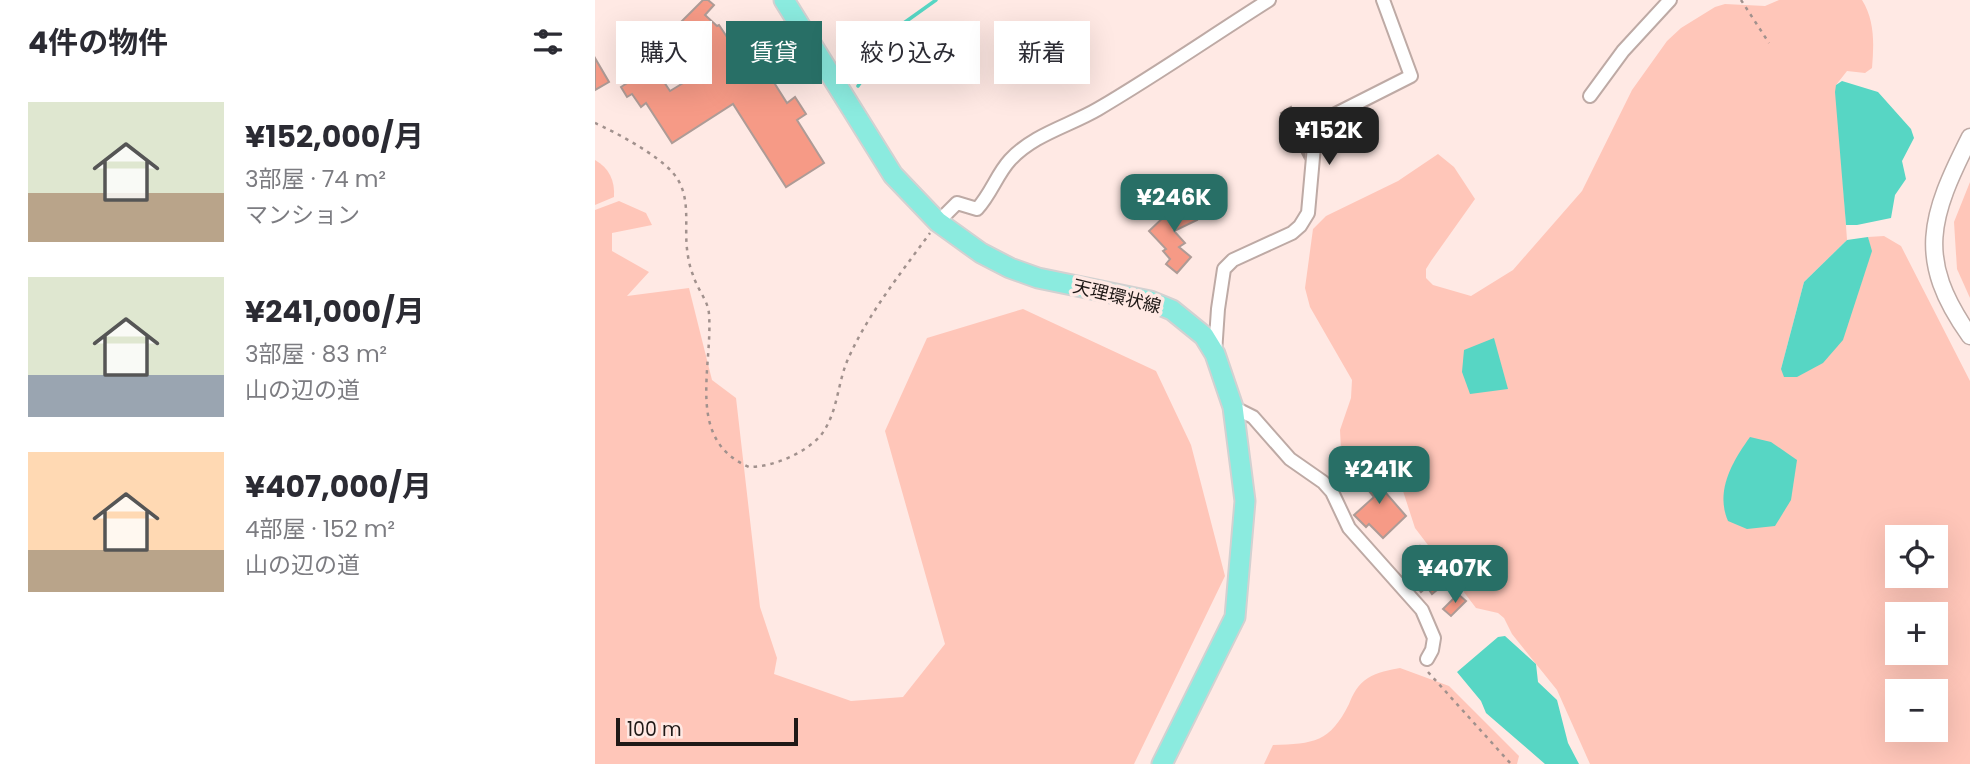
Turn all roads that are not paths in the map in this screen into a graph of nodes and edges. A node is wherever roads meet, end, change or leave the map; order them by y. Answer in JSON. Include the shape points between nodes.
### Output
{"nodes":[{"id":1,"x":784,"y":0,"type":"edge"},
{"id":2,"x":1269,"y":0,"type":"edge"},
{"id":3,"x":1383,"y":0,"type":"edge"},
{"id":4,"x":1670,"y":0,"type":"edge"},
{"id":5,"x":1590,"y":96,"type":"dead end"},
{"id":6,"x":1970,"y":136,"type":"edge"},
{"id":7,"x":938,"y":222,"type":"junction"},
{"id":8,"x":1970,"y":337,"type":"edge"},
{"id":9,"x":1215,"y":354,"type":"junction"},
{"id":10,"x":1233,"y":407,"type":"junction"},
{"id":11,"x":1427,"y":659,"type":"road end"},
{"id":12,"x":1162,"y":764,"type":"edge"}],
"edges":[{"from":1,"to":7,"type":"main road","name":"天理環状線","via":[[893,175]]},
{"from":2,"to":7,"type":"street","via":[[1095,111],[1032,143],[1010,161],[977,209],[957,203]]},
{"from":3,"to":9,"type":"street","via":[[1411,76],[1316,124],[1308,213],[1292,233],[1233,260],[1224,269]]},
{"from":4,"to":5,"type":"street"},
{"from":6,"to":8,"type":"street","via":[[1939,204],[1934,258],[1943,294]]},
{"from":7,"to":9,"type":"main road","name":"天理環状線","via":[[1010,268],[1172,310],[1204,336]]},
{"from":9,"to":10,"type":"main road","name":"天理環状線"},
{"from":10,"to":11,"type":"street","via":[[1253,417],[1290,459],[1332,492],[1349,528],[1422,610],[1434,638]]},
{"from":10,"to":12,"type":"main road","name":"天理環状線","via":[[1245,502],[1235,617]]}]}
